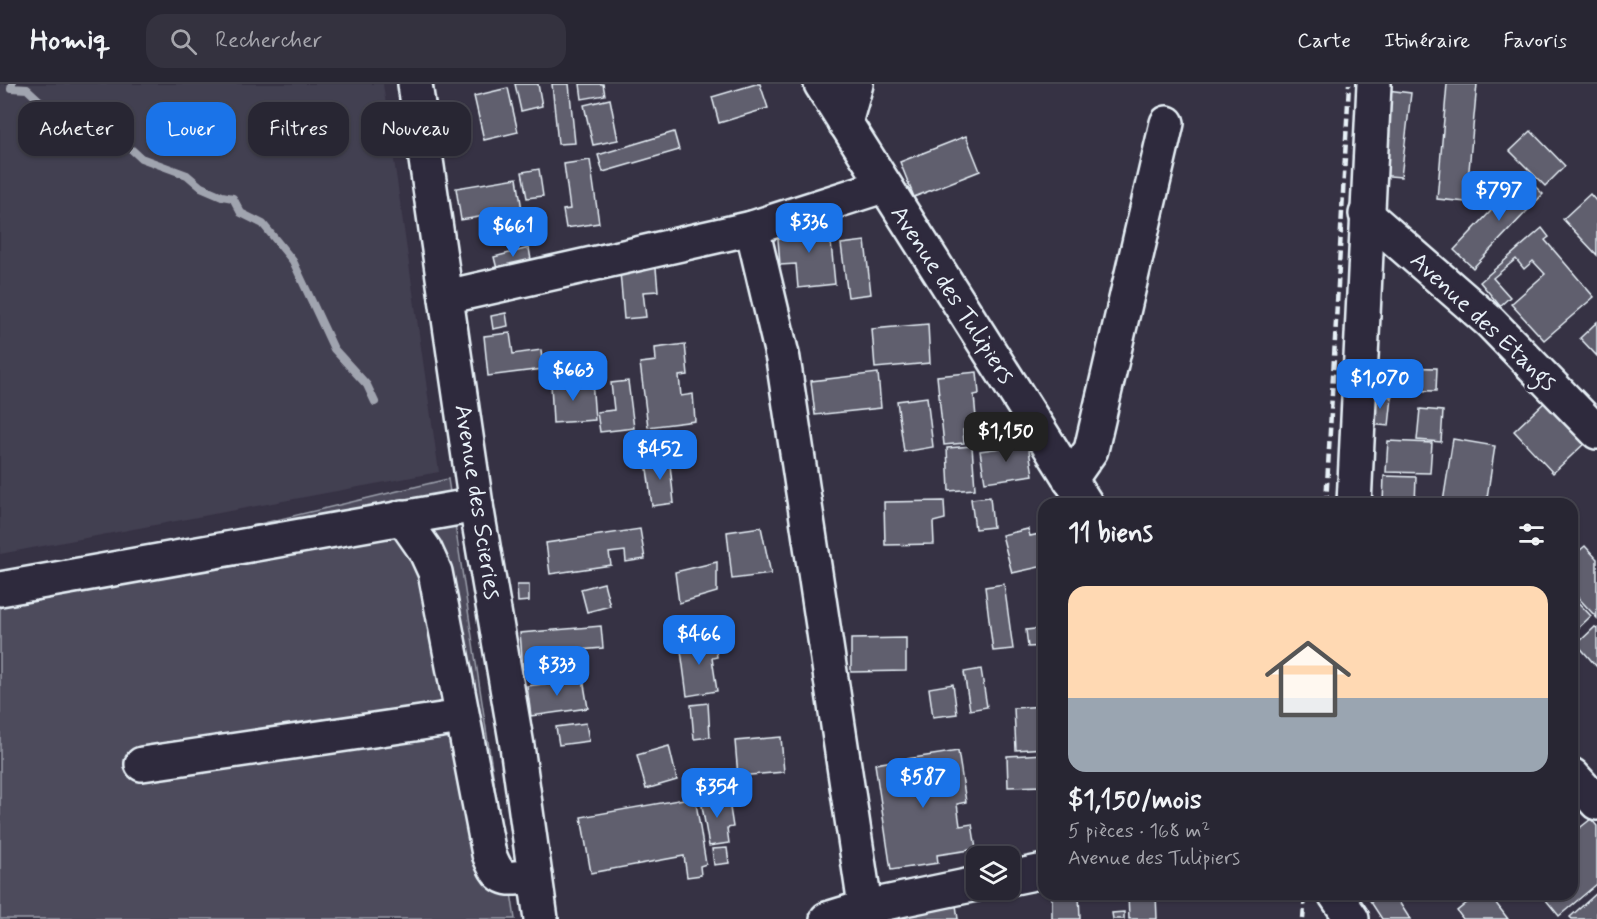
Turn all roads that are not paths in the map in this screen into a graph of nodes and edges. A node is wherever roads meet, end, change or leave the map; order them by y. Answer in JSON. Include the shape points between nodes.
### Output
{"nodes":[{"id":1,"x":415,"y":84,"type":"edge"},
{"id":2,"x":821,"y":84,"type":"edge"},
{"id":3,"x":856,"y":84,"type":"edge"},
{"id":4,"x":1374,"y":84,"type":"edge"},
{"id":5,"x":845,"y":123,"type":"junction"},
{"id":6,"x":1167,"y":123,"type":"dead end"},
{"id":7,"x":883,"y":186,"type":"junction"},
{"id":8,"x":1366,"y":214,"type":"junction"},
{"id":9,"x":752,"y":228,"type":"junction"},
{"id":10,"x":446,"y":297,"type":"junction"},
{"id":11,"x":1597,"y":432,"type":"edge"},
{"id":12,"x":1078,"y":492,"type":"edge"},
{"id":13,"x":1354,"y":498,"type":"edge"},
{"id":14,"x":476,"y":505,"type":"junction"},
{"id":15,"x":402,"y":517,"type":"junction"},
{"id":16,"x":0,"y":589,"type":"edge"},
{"id":17,"x":462,"y":717,"type":"junction"},
{"id":18,"x":142,"y":764,"type":"dead end"},
{"id":19,"x":1578,"y":782,"type":"edge"},
{"id":20,"x":1597,"y":803,"type":"edge"},
{"id":21,"x":1038,"y":872,"type":"edge"},
{"id":22,"x":535,"y":876,"type":"junction"},
{"id":23,"x":1020,"y":876,"type":"edge"},
{"id":24,"x":966,"y":887,"type":"edge"},
{"id":25,"x":1339,"y":900,"type":"edge"},
{"id":26,"x":866,"y":913,"type":"edge"},
{"id":27,"x":541,"y":919,"type":"edge"},
{"id":28,"x":827,"y":919,"type":"edge"},
{"id":29,"x":1352,"y":919,"type":"edge"}],
"edges":[{"from":1,"to":10,"type":"street","name":"Avenue des Scieries"},
{"from":2,"to":5,"type":"street","name":"Avenue des Tulipiers"},
{"from":3,"to":5,"type":"street"},
{"from":4,"to":8,"type":"street"},
{"from":5,"to":7,"type":"street","name":"Avenue des Tulipiers"},
{"from":6,"to":12,"type":"street"},
{"from":7,"to":9,"type":"street"},
{"from":7,"to":12,"type":"street","name":"Avenue des Tulipiers"},
{"from":8,"to":11,"type":"street","name":"Avenue des Etangs","via":[[1490,322]]},
{"from":8,"to":13,"type":"street"},
{"from":9,"to":10,"type":"street"},
{"from":9,"to":26,"type":"street","via":[[783,359]]},
{"from":10,"to":14,"type":"street","name":"Avenue des Scieries"},
{"from":14,"to":15,"type":"street"},
{"from":14,"to":22,"type":"street","name":"Avenue des Scieries"},
{"from":15,"to":16,"type":"street"},
{"from":15,"to":17,"type":"street","via":[[435,572]]},
{"from":17,"to":18,"type":"street"},
{"from":17,"to":22,"type":"street","via":[[494,868],[504,878]]},
{"from":19,"to":20,"type":"street"},
{"from":21,"to":23,"type":"street"},
{"from":22,"to":27,"type":"street","name":"Avenue des Scieries"},
{"from":24,"to":26,"type":"street"},
{"from":25,"to":29,"type":"street"},
{"from":26,"to":28,"type":"street"}]}
